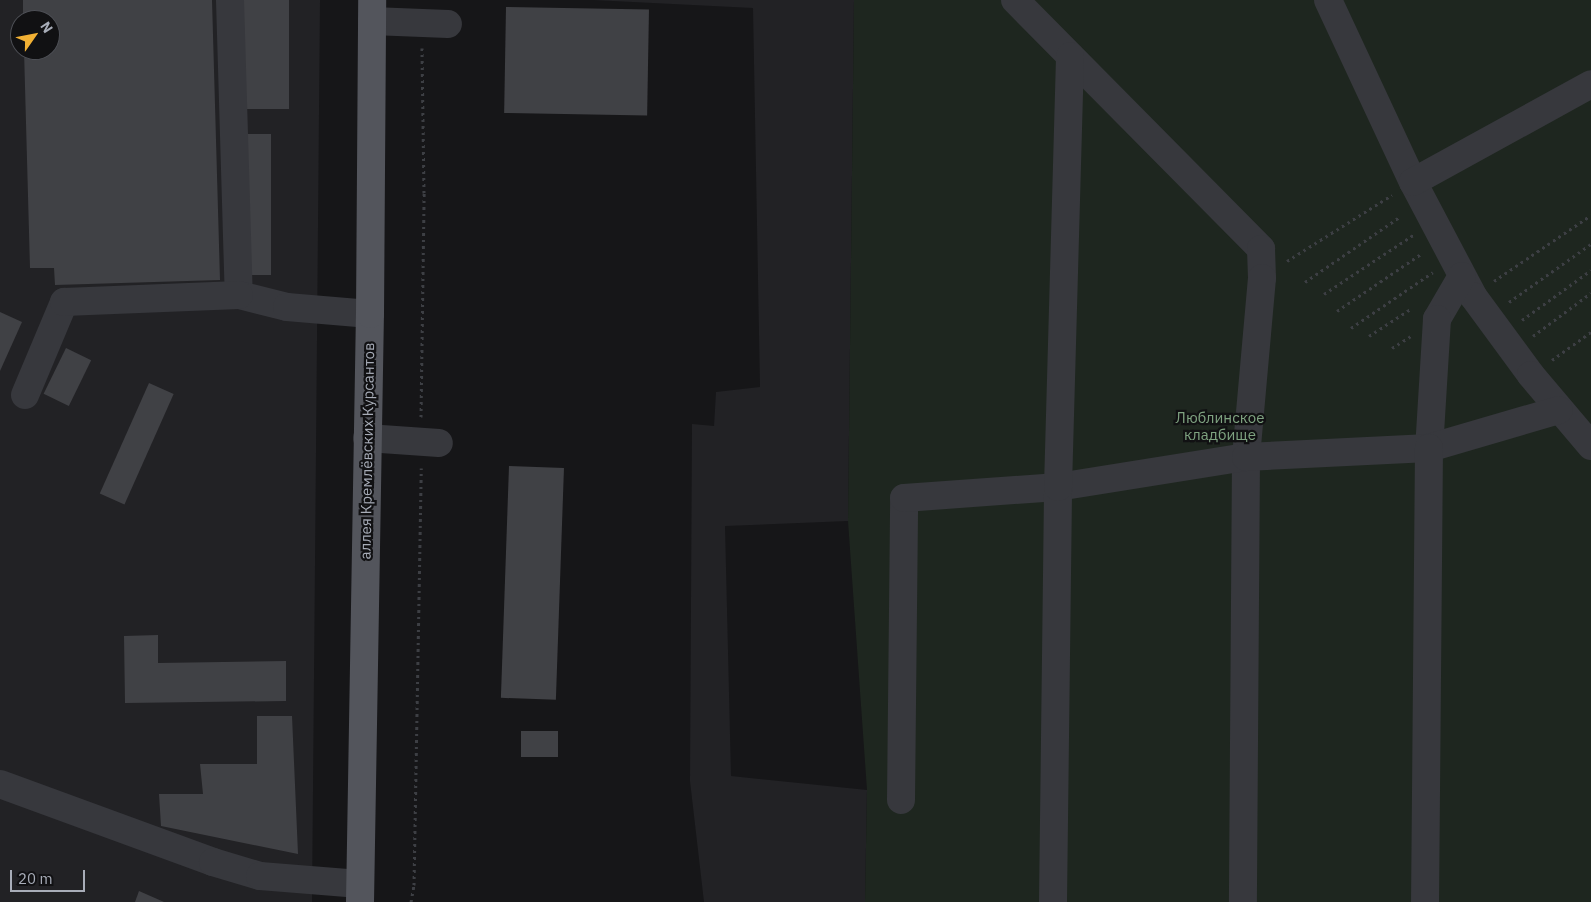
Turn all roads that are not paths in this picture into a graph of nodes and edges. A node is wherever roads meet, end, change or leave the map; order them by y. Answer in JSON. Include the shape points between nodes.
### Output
{"nodes":[{"id":1,"x":230,"y":0,"type":"edge"},
{"id":2,"x":1015,"y":0,"type":"edge"},
{"id":3,"x":1328,"y":0,"type":"edge"},
{"id":4,"x":372,"y":11,"type":"edge"},
{"id":5,"x":448,"y":24,"type":"dead end"},
{"id":6,"x":1070,"y":56,"type":"junction"},
{"id":7,"x":1591,"y":84,"type":"edge"},
{"id":8,"x":1460,"y":268,"type":"junction"},
{"id":9,"x":239,"y":296,"type":"junction"},
{"id":10,"x":370,"y":314,"type":"junction"},
{"id":11,"x":25,"y":394,"type":"dead end"},
{"id":12,"x":1560,"y":410,"type":"junction"},
{"id":13,"x":368,"y":438,"type":"junction"},
{"id":14,"x":439,"y":443,"type":"dead end"},
{"id":15,"x":1591,"y":446,"type":"edge"},
{"id":16,"x":1429,"y":448,"type":"junction"},
{"id":17,"x":1246,"y":457,"type":"junction"},
{"id":18,"x":1058,"y":488,"type":"junction"},
{"id":19,"x":0,"y":784,"type":"edge"},
{"id":20,"x":901,"y":800,"type":"dead end"},
{"id":21,"x":360,"y":893,"type":"edge"},
{"id":22,"x":1053,"y":902,"type":"edge"},
{"id":23,"x":1243,"y":902,"type":"edge"},
{"id":24,"x":1425,"y":902,"type":"edge"}],
"edges":[{"from":1,"to":9,"type":"lane"},
{"from":2,"to":6,"type":"lane"},
{"from":3,"to":8,"type":"lane"},
{"from":4,"to":5,"type":"lane"},
{"from":4,"to":10,"type":"main road","name":"аллея Кремлёвских Курсантов"},
{"from":6,"to":17,"type":"lane","via":[[1261,248],[1262,278]]},
{"from":6,"to":18,"type":"lane"},
{"from":7,"to":8,"type":"lane"},
{"from":8,"to":12,"type":"lane","via":[[1531,375]]},
{"from":8,"to":16,"type":"lane","via":[[1437,319]]},
{"from":9,"to":10,"type":"lane","via":[[287,308]]},
{"from":9,"to":11,"type":"lane","via":[[64,302]]},
{"from":10,"to":13,"type":"main road","name":"аллея Кремлёвских Курсантов"},
{"from":12,"to":15,"type":"lane"},
{"from":12,"to":16,"type":"lane"},
{"from":13,"to":14,"type":"lane"},
{"from":13,"to":21,"type":"main road","name":"аллея Кремлёвских Курсантов"},
{"from":16,"to":17,"type":"lane"},
{"from":16,"to":24,"type":"lane"},
{"from":17,"to":18,"type":"lane"},
{"from":17,"to":23,"type":"lane"},
{"from":18,"to":20,"type":"lane","via":[[904,498]]},
{"from":18,"to":22,"type":"lane"},
{"from":19,"to":21,"type":"lane","via":[[213,862],[260,876]]}]}
